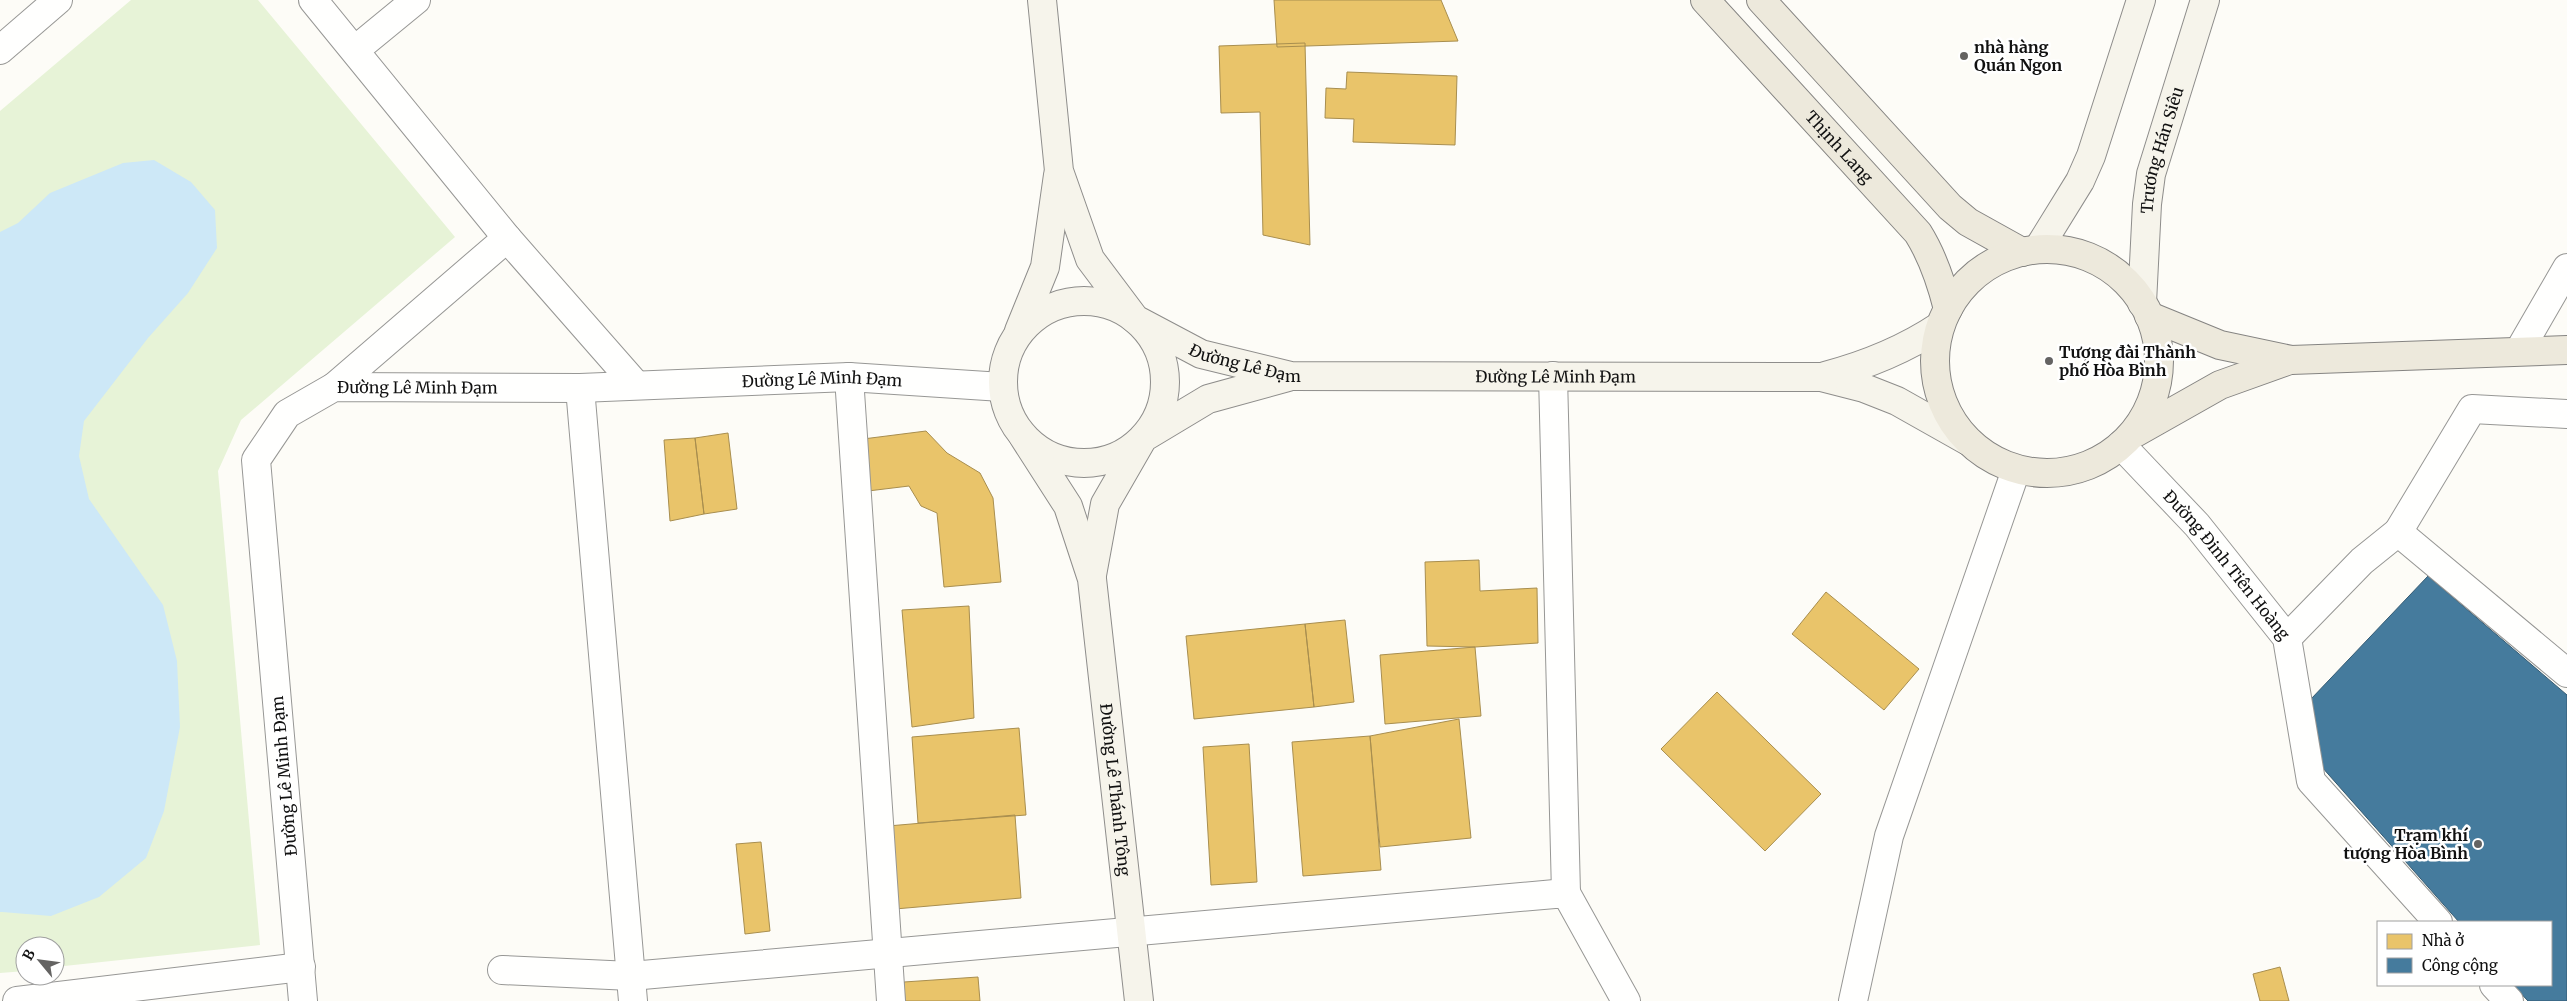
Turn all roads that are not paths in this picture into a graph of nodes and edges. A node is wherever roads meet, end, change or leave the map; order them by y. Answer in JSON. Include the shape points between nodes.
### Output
{"nodes":[{"id":1,"x":58,"y":0,"type":"edge"},
{"id":2,"x":313,"y":0,"type":"edge"},
{"id":3,"x":416,"y":0,"type":"edge"},
{"id":4,"x":1042,"y":0,"type":"edge"},
{"id":5,"x":1705,"y":0,"type":"edge"},
{"id":6,"x":1761,"y":0,"type":"edge"},
{"id":7,"x":2141,"y":0,"type":"edge"},
{"id":8,"x":2205,"y":0,"type":"edge"},
{"id":9,"x":0,"y":50,"type":"edge"},
{"id":10,"x":355,"y":50,"type":"junction"},
{"id":11,"x":1059,"y":171,"type":"junction"},
{"id":12,"x":507,"y":238,"type":"junction"},
{"id":13,"x":2030,"y":251,"type":"junction"},
{"id":14,"x":2567,"y":268,"type":"edge"},
{"id":15,"x":2146,"y":310,"type":"junction"},
{"id":16,"x":1944,"y":318,"type":"junction"},
{"id":17,"x":1135,"y":319,"type":"junction"},
{"id":18,"x":1017,"y":336,"type":"junction"},
{"id":19,"x":2567,"y":350,"type":"edge"},
{"id":20,"x":2519,"y":351,"type":"junction"},
{"id":21,"x":2291,"y":360,"type":"junction"},
{"id":22,"x":1291,"y":376,"type":"junction"},
{"id":23,"x":1553,"y":376,"type":"junction"},
{"id":24,"x":849,"y":377,"type":"junction"},
{"id":25,"x":1821,"y":377,"type":"junction"},
{"id":26,"x":636,"y":385,"type":"junction"},
{"id":27,"x":334,"y":387,"type":"junction"},
{"id":28,"x":1002,"y":387,"type":"junction"},
{"id":29,"x":580,"y":388,"type":"junction"},
{"id":30,"x":2567,"y":414,"type":"edge"},
{"id":31,"x":1022,"y":436,"type":"junction"},
{"id":32,"x":1143,"y":438,"type":"junction"},
{"id":33,"x":2126,"y":440,"type":"junction"},
{"id":34,"x":1968,"y":441,"type":"junction"},
{"id":35,"x":2016,"y":470,"type":"junction"},
{"id":36,"x":2398,"y":532,"type":"junction"},
{"id":37,"x":1092,"y":578,"type":"junction"},
{"id":38,"x":2287,"y":638,"type":"junction"},
{"id":39,"x":2567,"y":673,"type":"edge"},
{"id":40,"x":1566,"y":893,"type":"junction"},
{"id":41,"x":2437,"y":921,"type":"edge"},
{"id":42,"x":1131,"y":932,"type":"junction"},
{"id":43,"x":888,"y":953,"type":"junction"},
{"id":44,"x":300,"y":967,"type":"junction"},
{"id":45,"x":502,"y":970,"type":"dead end"},
{"id":46,"x":2495,"y":986,"type":"edge"},
{"id":47,"x":632,"y":989,"type":"edge"},
{"id":48,"x":17,"y":1001,"type":"edge"},
{"id":49,"x":304,"y":1001,"type":"edge"},
{"id":50,"x":891,"y":1001,"type":"edge"},
{"id":51,"x":1139,"y":1001,"type":"edge"},
{"id":52,"x":1626,"y":1001,"type":"edge"},
{"id":53,"x":1853,"y":1001,"type":"edge"},
{"id":54,"x":2509,"y":1001,"type":"edge"}],
"edges":[{"from":1,"to":9,"type":"street"},
{"from":2,"to":10,"type":"street"},
{"from":3,"to":10,"type":"street"},
{"from":4,"to":11,"type":"main road"},
{"from":5,"to":16,"type":"main road","name":"Thịnh Lang","via":[[1918,232],[1939,274]]},
{"from":6,"to":13,"type":"main road","via":[[1950,206],[1968,222]]},
{"from":7,"to":13,"type":"main road","via":[[2080,181]]},
{"from":8,"to":15,"type":"main road","name":"Trương Hán Siêu","via":[[2151,174],[2147,204]]},
{"from":10,"to":12,"type":"street"},
{"from":11,"to":17,"type":"main road","via":[[1090,259]]},
{"from":11,"to":18,"type":"main road","via":[[1045,267]]},
{"from":12,"to":26,"type":"street"},
{"from":12,"to":27,"type":"street"},
{"from":13,"to":15,"type":"main road","via":[[2069,251],[2098,261],[2123,279]]},
{"from":13,"to":16,"type":"main road","via":[[2007,257],[1979,272],[1967,283]]},
{"from":14,"to":20,"type":"street"},
{"from":15,"to":21,"type":"main road","via":[[2220,345]]},
{"from":15,"to":33,"type":"main road","via":[[2158,346],[2157,378],[2148,409]]},
{"from":16,"to":25,"type":"main road","name":"Đường Lê Minh Đạm","via":[[1906,347],[1865,366]]},
{"from":16,"to":34,"type":"main road","via":[[1935,357],[1938,388],[1949,417]]},
{"from":17,"to":18,"type":"main road","via":[[1112,305],[1086,301],[1059,304],[1036,317]]},
{"from":17,"to":22,"type":"main road","name":"Đường Lê Đạm","via":[[1201,354]]},
{"from":17,"to":32,"type":"main road","via":[[1152,338],[1163,362],[1165,389],[1158,416]]},
{"from":18,"to":28,"type":"main road","via":[[1006,360]]},
{"from":19,"to":20,"type":"main road"},
{"from":20,"to":21,"type":"main road"},
{"from":21,"to":33,"type":"main road","via":[[2220,385]]},
{"from":22,"to":23,"type":"main road","name":"Đường Lê Minh Đạm"},
{"from":22,"to":32,"type":"main road","name":"Đường Lê Đạm","via":[[1208,399]]},
{"from":23,"to":25,"type":"main road","name":"Đường Lê Minh Đạm"},
{"from":23,"to":40,"type":"street"},
{"from":24,"to":26,"type":"street","name":"Đường Lê Minh Đạm"},
{"from":24,"to":28,"type":"street","name":"Đường Lê Minh Đạm"},
{"from":24,"to":43,"type":"street"},
{"from":25,"to":34,"type":"main road","name":"Đường Lê Minh Đạm","via":[[1898,401]]},
{"from":26,"to":29,"type":"street","name":"Đường Lê Minh Đạm"},
{"from":27,"to":29,"type":"street","name":"Đường Lê Minh Đạm"},
{"from":27,"to":44,"type":"street","name":"Đường Lê Minh Đạm","via":[[286,414],[256,460]]},
{"from":28,"to":31,"type":"main road","via":[[1008,413]]},
{"from":29,"to":47,"type":"street"},
{"from":30,"to":36,"type":"street","via":[[2472,409]]},
{"from":31,"to":32,"type":"main road","via":[[1043,453],[1068,462],[1086,463],[1121,454]]},
{"from":31,"to":37,"type":"main road","name":"Đường Lê Thánh Tông","via":[[1068,506]]},
{"from":32,"to":37,"type":"main road","name":"Đường Lê Thánh Tông","via":[[1105,504]]},
{"from":33,"to":35,"type":"main road","via":[[2106,456],[2072,471],[2034,473]]},
{"from":33,"to":38,"type":"street","name":"Đường Đinh Tiên Hoàng"},
{"from":34,"to":35,"type":"main road","via":[[1990,458]]},
{"from":35,"to":53,"type":"street","via":[[1889,836]]},
{"from":36,"to":38,"type":"street","via":[[2362,561]]},
{"from":36,"to":39,"type":"street"},
{"from":37,"to":42,"type":"main road","name":"Đường Lê Thánh Tông"},
{"from":38,"to":41,"type":"street","name":"Đường Đinh Tiên Hoàng","via":[[2311,781]]},
{"from":40,"to":42,"type":"street"},
{"from":40,"to":52,"type":"street"},
{"from":42,"to":43,"type":"street"},
{"from":42,"to":51,"type":"main road","name":"Đường Lê Thánh Tông"},
{"from":43,"to":47,"type":"street"},
{"from":43,"to":50,"type":"street"},
{"from":44,"to":48,"type":"street"},
{"from":44,"to":49,"type":"street","name":"Đường Lê Minh Đạm"},
{"from":45,"to":47,"type":"street"},
{"from":46,"to":54,"type":"street"}]}
